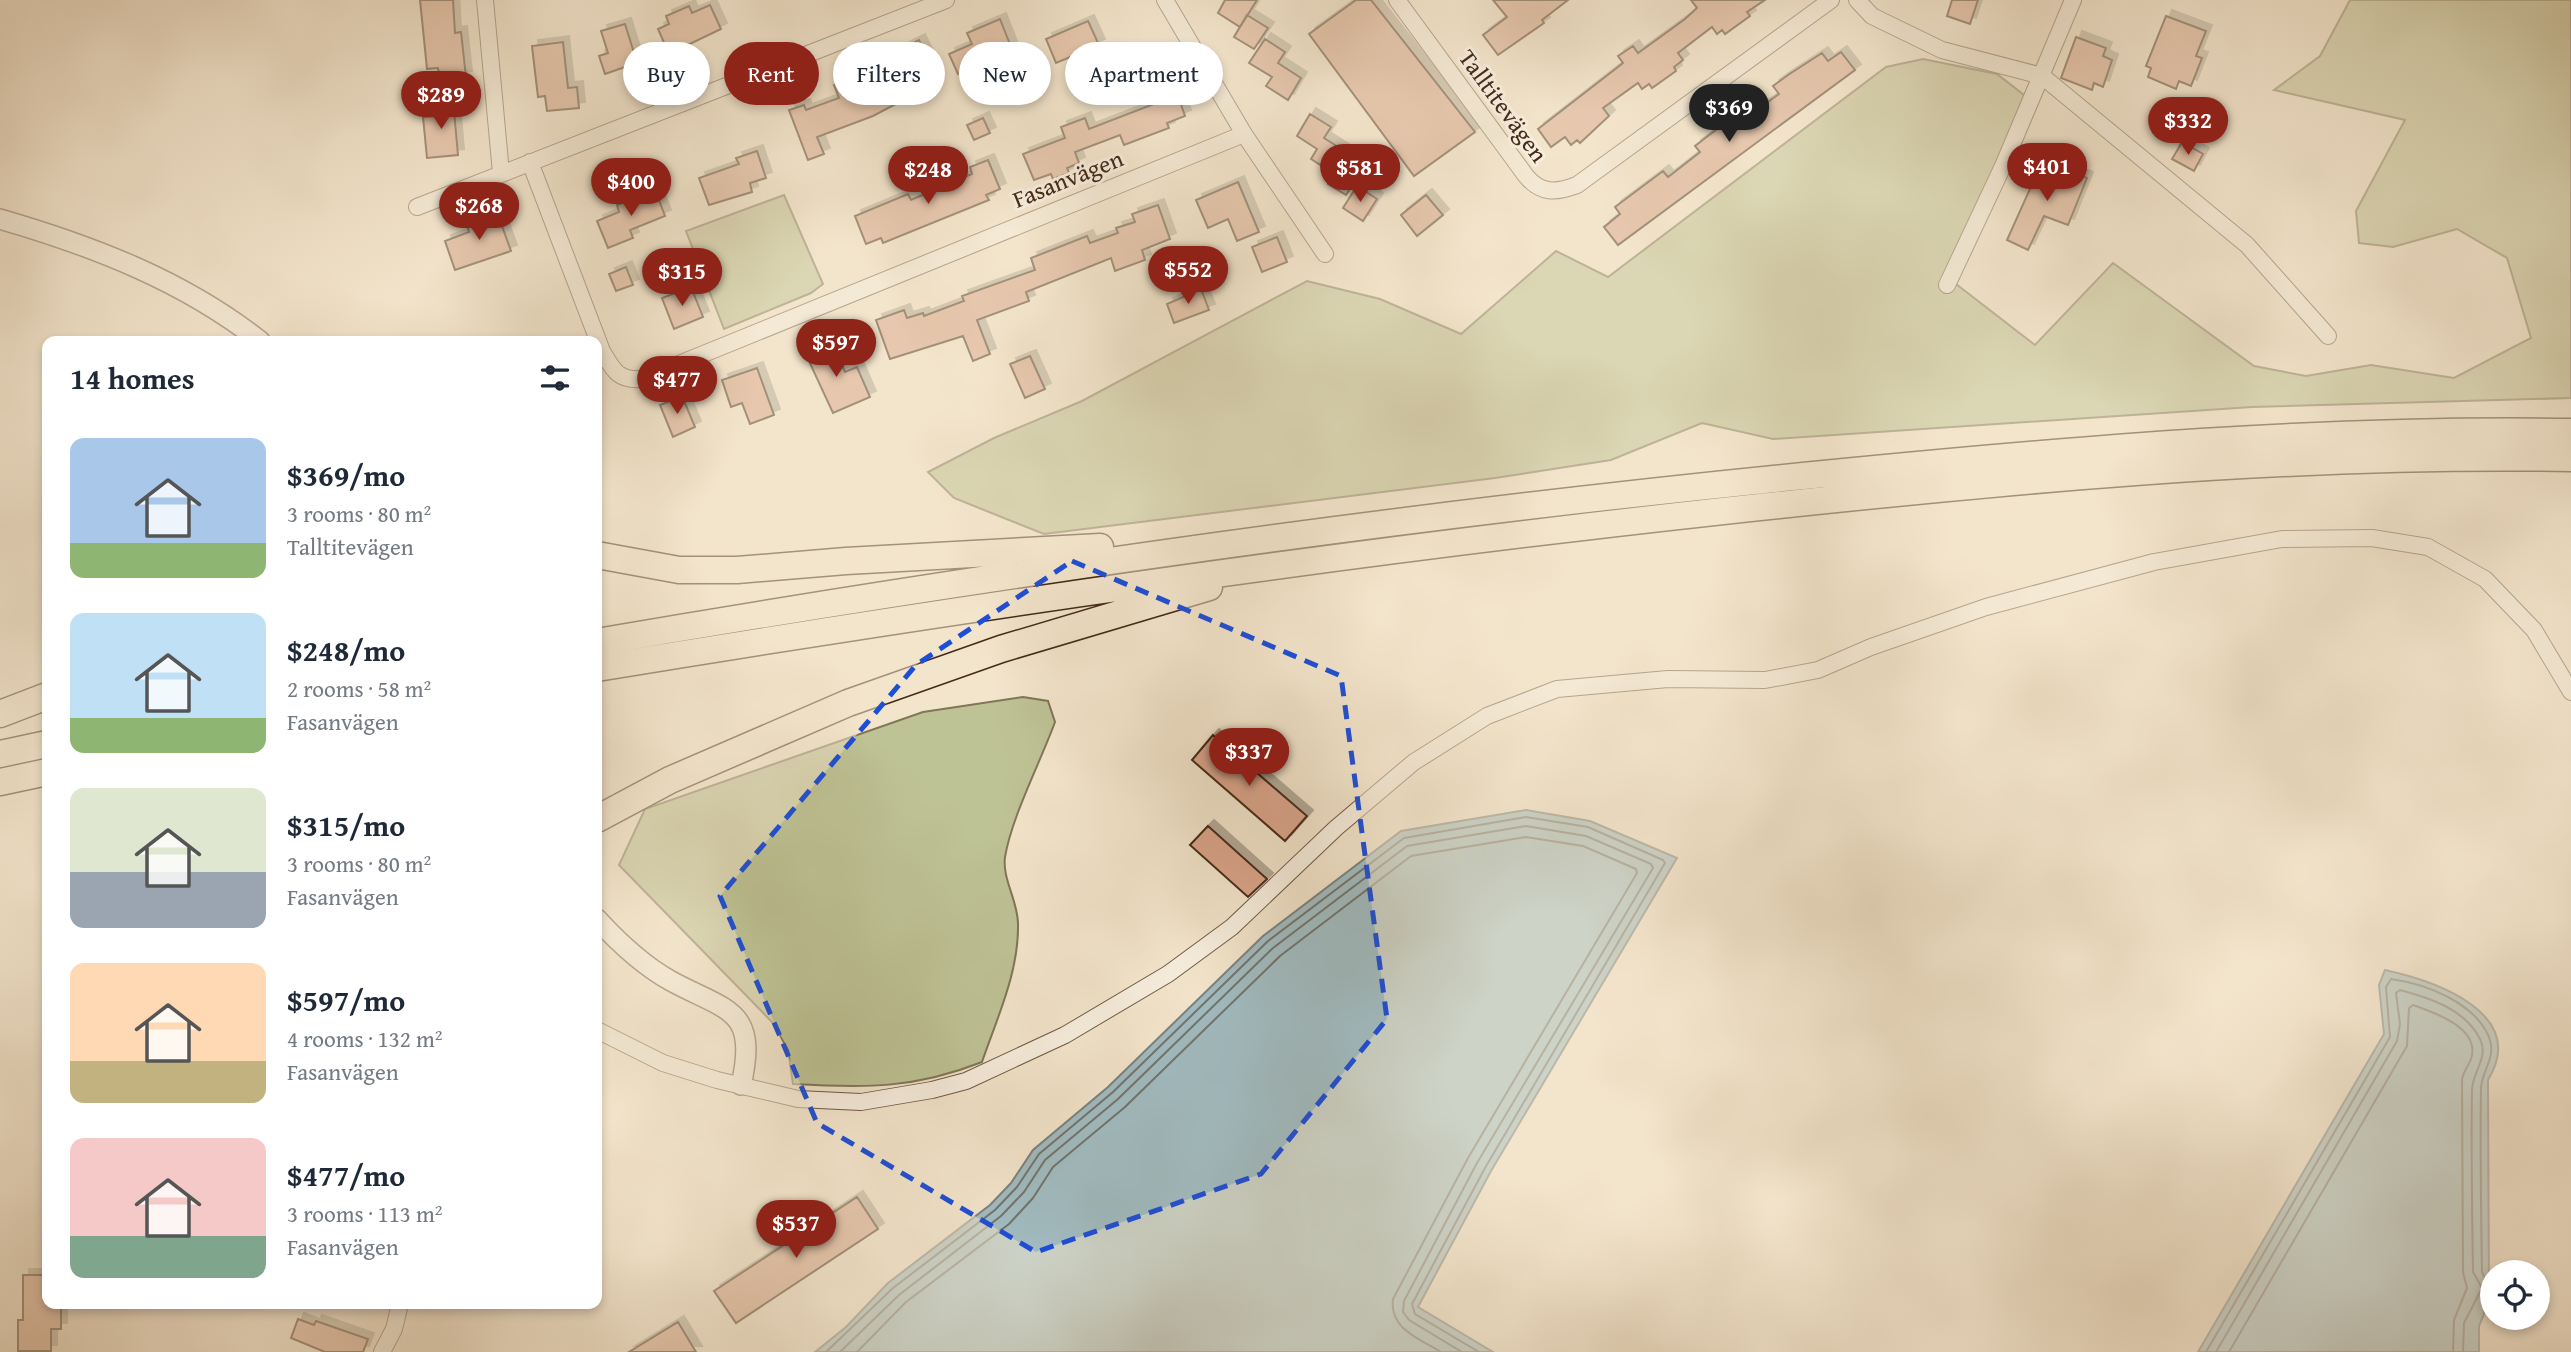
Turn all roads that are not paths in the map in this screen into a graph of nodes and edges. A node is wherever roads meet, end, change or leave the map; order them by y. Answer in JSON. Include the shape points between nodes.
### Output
{"nodes":[{"id":1,"x":485,"y":0,"type":"edge"},
{"id":2,"x":946,"y":0,"type":"edge"},
{"id":3,"x":1165,"y":0,"type":"edge"},
{"id":4,"x":1397,"y":0,"type":"edge"},
{"id":5,"x":1831,"y":0,"type":"edge"},
{"id":6,"x":1857,"y":0,"type":"edge"},
{"id":7,"x":2073,"y":0,"type":"edge"},
{"id":8,"x":2042,"y":76,"type":"junction"},
{"id":9,"x":1244,"y":134,"type":"junction"},
{"id":10,"x":530,"y":162,"type":"junction"},
{"id":11,"x":501,"y":173,"type":"junction"},
{"id":12,"x":417,"y":207,"type":"dead end"},
{"id":13,"x":0,"y":219,"type":"edge"},
{"id":14,"x":1325,"y":254,"type":"dead end"},
{"id":15,"x":1947,"y":285,"type":"dead end"},
{"id":16,"x":253,"y":336,"type":"edge"},
{"id":17,"x":596,"y":336,"type":"edge"},
{"id":18,"x":2328,"y":336,"type":"dead end"},
{"id":19,"x":602,"y":351,"type":"edge"},
{"id":20,"x":2571,"y":432,"type":"edge"},
{"id":21,"x":2571,"y":458,"type":"edge"},
{"id":22,"x":1291,"y":549,"type":"junction"},
{"id":23,"x":602,"y":556,"type":"edge"},
{"id":24,"x":602,"y":641,"type":"edge"},
{"id":25,"x":602,"y":667,"type":"edge"},
{"id":26,"x":2571,"y":692,"type":"edge"},
{"id":27,"x":42,"y":698,"type":"edge"},
{"id":28,"x":0,"y":714,"type":"edge"},
{"id":29,"x":42,"y":745,"type":"edge"},
{"id":30,"x":0,"y":754,"type":"edge"},
{"id":31,"x":42,"y":773,"type":"edge"},
{"id":32,"x":0,"y":782,"type":"edge"},
{"id":33,"x":42,"y":788,"type":"edge"},
{"id":34,"x":0,"y":796,"type":"edge"},
{"id":35,"x":602,"y":816,"type":"edge"},
{"id":36,"x":602,"y":924,"type":"edge"},
{"id":37,"x":602,"y":1032,"type":"edge"},
{"id":38,"x":741,"y":1085,"type":"junction"},
{"id":39,"x":399,"y":1309,"type":"edge"},
{"id":40,"x":382,"y":1352,"type":"edge"}],
"edges":[{"from":1,"to":11,"type":"street"},
{"from":2,"to":10,"type":"street"},
{"from":3,"to":9,"type":"street"},
{"from":4,"to":5,"type":"street","name":"Talltitevägen","via":[[1526,176],[1544,191],[1577,185]]},
{"from":6,"to":8,"type":"street","via":[[1872,16],[1942,50]]},
{"from":7,"to":8,"type":"street"},
{"from":8,"to":15,"type":"street"},
{"from":8,"to":18,"type":"street","via":[[2247,245]]},
{"from":9,"to":14,"type":"street"},
{"from":9,"to":19,"type":"street","name":"Fasanvägen","via":[[642,379],[616,374]]},
{"from":10,"to":11,"type":"street"},
{"from":10,"to":17,"type":"street","name":"Fasanvägen"},
{"from":11,"to":12,"type":"street"},
{"from":13,"to":16,"type":"street","via":[[160,278]]},
{"from":20,"to":22,"type":"highway","via":[[2296,435],[2013,456],[1731,483]]},
{"from":21,"to":22,"type":"highway","via":[[2372,459],[2066,478]]},
{"from":22,"to":23,"type":"highway","via":[[846,561],[737,570],[679,570]]},
{"from":22,"to":24,"type":"highway","via":[[897,593]]},
{"from":22,"to":25,"type":"highway"},
{"from":22,"to":35,"type":"highway","via":[[849,703],[670,780]]},
{"from":26,"to":38,"type":"street","via":[[2534,630],[2486,579],[2428,547],[2372,538],[2282,539],[2154,562],[1986,607],[1818,670],[1765,681],[1668,678],[1557,689],[1487,716],[1414,762],[1232,927],[1102,1015],[997,1069],[932,1090],[861,1102],[798,1099]]},
{"from":27,"to":28,"type":"highway"},
{"from":29,"to":30,"type":"highway"},
{"from":31,"to":32,"type":"highway"},
{"from":33,"to":34,"type":"highway"},
{"from":36,"to":38,"type":"street","via":[[644,964],[717,1001],[734,1016],[745,1036],[747,1056]]},
{"from":37,"to":38,"type":"street","via":[[663,1063]]},
{"from":39,"to":40,"type":"street"}]}
